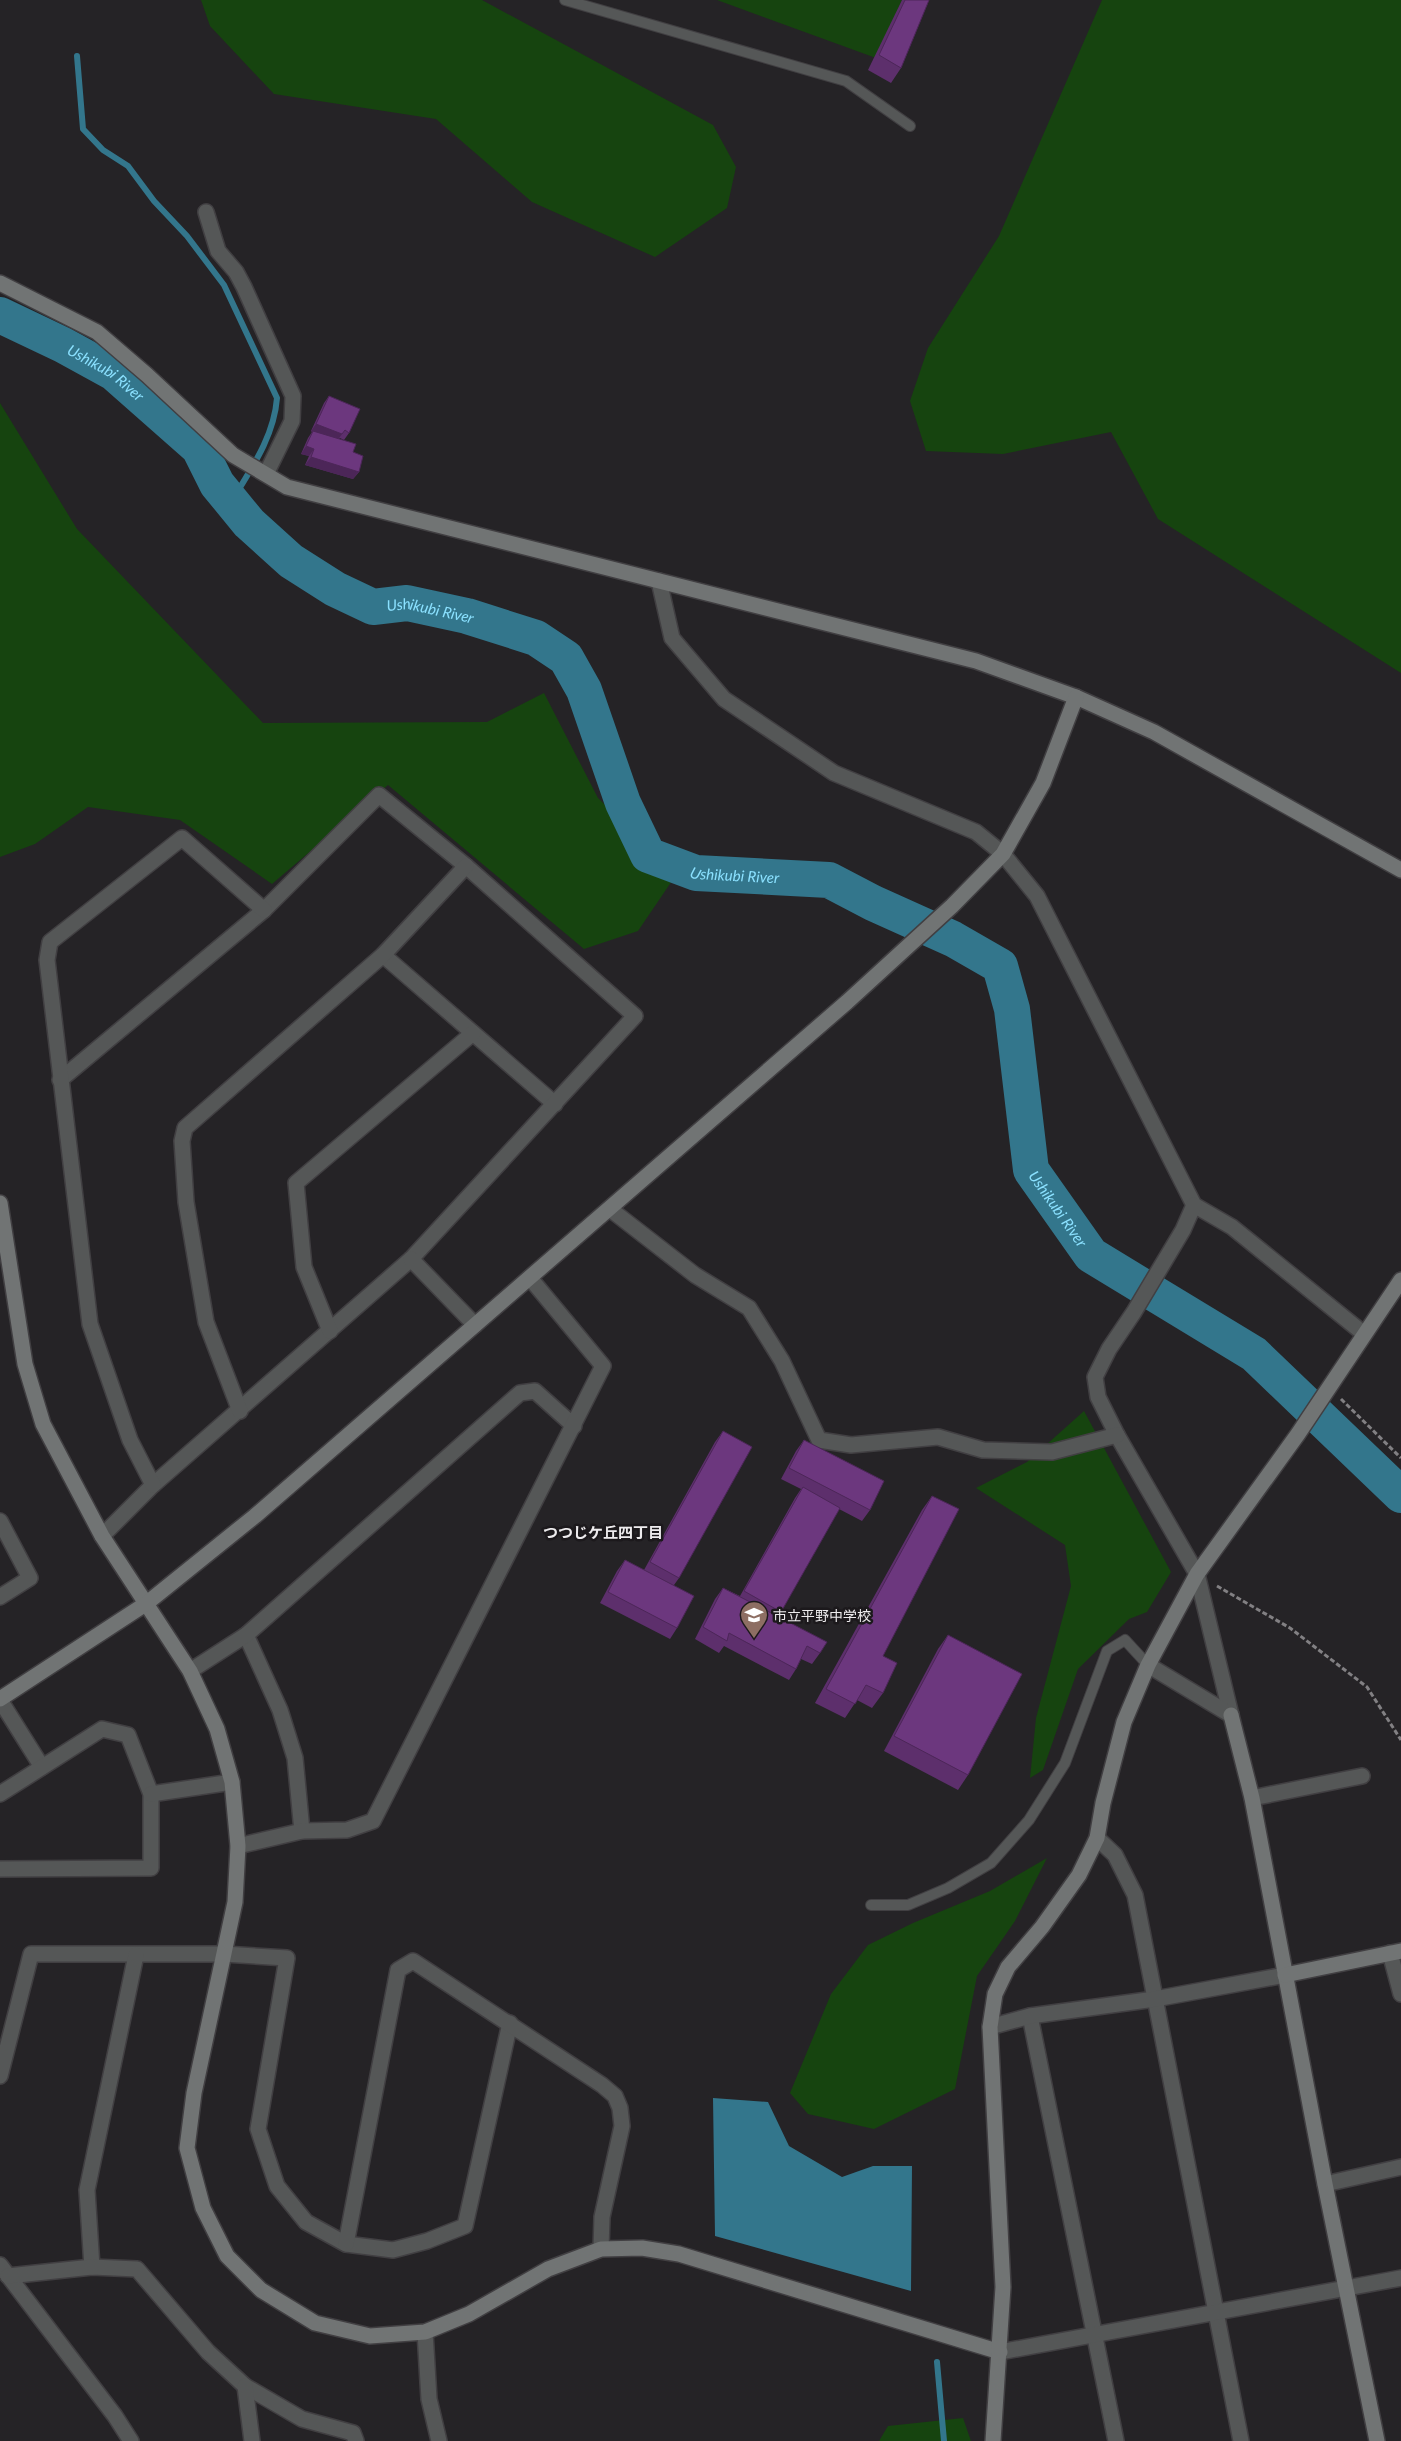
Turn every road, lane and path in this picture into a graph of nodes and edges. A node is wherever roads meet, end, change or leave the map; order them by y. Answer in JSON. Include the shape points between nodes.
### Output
{"nodes":[{"id":1,"x":565,"y":0,"type":"edge"},
{"id":2,"x":910,"y":126,"type":"dead end"},
{"id":3,"x":206,"y":212,"type":"dead end"},
{"id":4,"x":0,"y":283,"type":"edge"},
{"id":5,"x":266,"y":474,"type":"junction"},
{"id":6,"x":659,"y":581,"type":"junction"},
{"id":7,"x":1076,"y":697,"type":"junction"},
{"id":8,"x":1003,"y":854,"type":"junction"},
{"id":9,"x":466,"y":866,"type":"junction"},
{"id":10,"x":1401,"y":870,"type":"edge"},
{"id":11,"x":264,"y":910,"type":"junction"},
{"id":12,"x":384,"y":955,"type":"junction"},
{"id":13,"x":473,"y":1033,"type":"junction"},
{"id":14,"x":60,"y":1080,"type":"junction"},
{"id":15,"x":555,"y":1104,"type":"junction"},
{"id":16,"x":0,"y":1203,"type":"edge"},
{"id":17,"x":1194,"y":1204,"type":"junction"},
{"id":18,"x":610,"y":1209,"type":"junction"},
{"id":19,"x":1,"y":1223,"type":"edge"},
{"id":20,"x":411,"y":1259,"type":"junction"},
{"id":21,"x":530,"y":1278,"type":"junction"},
{"id":22,"x":1401,"y":1280,"type":"edge"},
{"id":23,"x":475,"y":1325,"type":"junction"},
{"id":24,"x":330,"y":1331,"type":"junction"},
{"id":25,"x":1363,"y":1333,"type":"junction"},
{"id":26,"x":1329,"y":1388,"type":"junction"},
{"id":27,"x":240,"y":1410,"type":"junction"},
{"id":28,"x":574,"y":1426,"type":"junction"},
{"id":29,"x":1118,"y":1435,"type":"junction"},
{"id":30,"x":1401,"y":1458,"type":"edge"},
{"id":31,"x":153,"y":1485,"type":"junction"},
{"id":32,"x":0,"y":1521,"type":"edge"},
{"id":33,"x":102,"y":1536,"type":"junction"},
{"id":34,"x":1197,"y":1574,"type":"junction"},
{"id":35,"x":0,"y":1597,"type":"edge"},
{"id":36,"x":147,"y":1603,"type":"junction"},
{"id":37,"x":246,"y":1635,"type":"junction"},
{"id":38,"x":1148,"y":1665,"type":"junction"},
{"id":39,"x":190,"y":1671,"type":"junction"},
{"id":40,"x":0,"y":1699,"type":"edge"},
{"id":41,"x":1231,"y":1715,"type":"junction"},
{"id":42,"x":1401,"y":1740,"type":"edge"},
{"id":43,"x":42,"y":1767,"type":"junction"},
{"id":44,"x":1362,"y":1776,"type":"dead end"},
{"id":45,"x":232,"y":1782,"type":"junction"},
{"id":46,"x":0,"y":1794,"type":"edge"},
{"id":47,"x":151,"y":1794,"type":"junction"},
{"id":48,"x":1252,"y":1798,"type":"junction"},
{"id":49,"x":302,"y":1831,"type":"junction"},
{"id":50,"x":1097,"y":1838,"type":"junction"},
{"id":51,"x":238,"y":1846,"type":"junction"},
{"id":52,"x":0,"y":1869,"type":"edge"},
{"id":53,"x":871,"y":1905,"type":"dead end"},
{"id":54,"x":1396,"y":1952,"type":"edge"},
{"id":55,"x":224,"y":1954,"type":"junction"},
{"id":56,"x":136,"y":1955,"type":"junction"},
{"id":57,"x":1286,"y":1975,"type":"junction"},
{"id":58,"x":1401,"y":1994,"type":"edge"},
{"id":59,"x":1155,"y":1999,"type":"junction"},
{"id":60,"x":1030,"y":2016,"type":"junction"},
{"id":61,"x":510,"y":2023,"type":"junction"},
{"id":62,"x":990,"y":2027,"type":"junction"},
{"id":63,"x":0,"y":2076,"type":"edge"},
{"id":64,"x":1401,"y":2167,"type":"edge"},
{"id":65,"x":1325,"y":2184,"type":"junction"},
{"id":66,"x":346,"y":2244,"type":"junction"},
{"id":67,"x":601,"y":2250,"type":"junction"},
{"id":68,"x":92,"y":2267,"type":"junction"},
{"id":69,"x":4,"y":2270,"type":"edge"},
{"id":70,"x":1401,"y":2278,"type":"edge"},
{"id":71,"x":1347,"y":2288,"type":"junction"},
{"id":72,"x":1215,"y":2312,"type":"junction"},
{"id":73,"x":425,"y":2332,"type":"junction"},
{"id":74,"x":1095,"y":2334,"type":"junction"},
{"id":75,"x":1000,"y":2352,"type":"junction"},
{"id":76,"x":245,"y":2386,"type":"junction"},
{"id":77,"x":131,"y":2441,"type":"edge"},
{"id":78,"x":252,"y":2441,"type":"edge"},
{"id":79,"x":356,"y":2441,"type":"edge"},
{"id":80,"x":439,"y":2441,"type":"edge"},
{"id":81,"x":993,"y":2441,"type":"edge"},
{"id":82,"x":1116,"y":2441,"type":"edge"},
{"id":83,"x":1241,"y":2441,"type":"edge"},
{"id":84,"x":1377,"y":2441,"type":"edge"}],
"edges":[{"from":1,"to":2,"type":"lane","via":[[846,81]]},
{"from":3,"to":5,"type":"street","via":[[218,251],[244,287],[293,396],[292,421]]},
{"from":4,"to":5,"type":"street","via":[[97,332],[233,455]]},
{"from":5,"to":6,"type":"street","via":[[287,487]]},
{"from":6,"to":7,"type":"street","via":[[976,661]]},
{"from":6,"to":8,"type":"street","via":[[672,638],[724,699],[834,773],[976,832]]},
{"from":7,"to":8,"type":"street","via":[[1043,783]]},
{"from":7,"to":10,"type":"street","via":[[1154,732]]},
{"from":8,"to":17,"type":"street","via":[[1037,896]]},
{"from":8,"to":18,"type":"street","via":[[894,960]]},
{"from":9,"to":11,"type":"street","via":[[379,794]]},
{"from":9,"to":12,"type":"street"},
{"from":9,"to":15,"type":"street","via":[[635,1016]]},
{"from":11,"to":14,"type":"street"},
{"from":11,"to":14,"type":"street","via":[[182,838],[50,942],[47,960]]},
{"from":12,"to":13,"type":"street"},
{"from":12,"to":27,"type":"street","via":[[185,1128],[182,1141],[186,1202],[206,1322]]},
{"from":13,"to":15,"type":"street"},
{"from":13,"to":24,"type":"street","via":[[296,1183],[304,1267]]},
{"from":14,"to":31,"type":"street","via":[[90,1324],[130,1440]]},
{"from":15,"to":20,"type":"street"},
{"from":16,"to":19,"type":"street"},
{"from":17,"to":25,"type":"street","via":[[1232,1227]]},
{"from":17,"to":29,"type":"street","via":[[1183,1230],[1109,1349],[1096,1377],[1098,1397]]},
{"from":18,"to":21,"type":"street"},
{"from":18,"to":29,"type":"street","via":[[695,1276],[749,1308],[782,1361],[819,1440],[851,1445],[938,1436],[982,1450],[1052,1452]]},
{"from":19,"to":33,"type":"street","via":[[25,1364],[43,1424]]},
{"from":20,"to":23,"type":"street"},
{"from":20,"to":24,"type":"street"},
{"from":21,"to":23,"type":"street"},
{"from":21,"to":28,"type":"street","via":[[603,1366]]},
{"from":22,"to":25,"type":"street"},
{"from":23,"to":36,"type":"street","via":[[255,1516]]},
{"from":24,"to":27,"type":"street"},
{"from":25,"to":26,"type":"street"},
{"from":26,"to":30,"type":"path"},
{"from":26,"to":34,"type":"street"},
{"from":27,"to":31,"type":"street"},
{"from":28,"to":37,"type":"street","via":[[535,1391],[520,1393]]},
{"from":28,"to":49,"type":"street","via":[[373,1820],[347,1830]]},
{"from":29,"to":34,"type":"street"},
{"from":31,"to":33,"type":"street"},
{"from":32,"to":35,"type":"street","via":[[30,1578]]},
{"from":33,"to":36,"type":"street"},
{"from":34,"to":38,"type":"street"},
{"from":34,"to":41,"type":"street"},
{"from":34,"to":42,"type":"path","via":[[1290,1628],[1367,1687]]},
{"from":36,"to":39,"type":"street"},
{"from":36,"to":40,"type":"street"},
{"from":37,"to":39,"type":"street"},
{"from":37,"to":49,"type":"street","via":[[280,1710],[296,1758]]},
{"from":38,"to":41,"type":"street"},
{"from":38,"to":50,"type":"street","via":[[1124,1722],[1102,1802]]},
{"from":38,"to":53,"type":"lane","via":[[1125,1640],[1107,1651],[1065,1763],[1029,1820],[991,1864],[908,1905]]},
{"from":39,"to":45,"type":"street","via":[[217,1729]]},
{"from":40,"to":43,"type":"street"},
{"from":41,"to":48,"type":"street"},
{"from":43,"to":46,"type":"street"},
{"from":43,"to":47,"type":"street","via":[[102,1729],[128,1735]]},
{"from":44,"to":48,"type":"street"},
{"from":45,"to":47,"type":"street"},
{"from":45,"to":51,"type":"street"},
{"from":47,"to":52,"type":"street","via":[[151,1868]]},
{"from":48,"to":57,"type":"street"},
{"from":49,"to":51,"type":"street"},
{"from":50,"to":59,"type":"street","via":[[1115,1855],[1135,1895]]},
{"from":50,"to":62,"type":"street","via":[[1079,1875],[1008,1967],[995,1994]]},
{"from":51,"to":55,"type":"street","via":[[235,1902]]},
{"from":54,"to":57,"type":"street"},
{"from":54,"to":58,"type":"street"},
{"from":55,"to":56,"type":"street"},
{"from":55,"to":66,"type":"street","via":[[287,1958],[258,2129],[277,2186],[306,2222]]},
{"from":55,"to":73,"type":"street","via":[[194,2093],[187,2148],[202,2208],[227,2256],[261,2290],[315,2322],[370,2336]]},
{"from":56,"to":63,"type":"street","via":[[30,1954]]},
{"from":56,"to":68,"type":"street","via":[[87,2190]]},
{"from":57,"to":59,"type":"street"},
{"from":57,"to":65,"type":"street"},
{"from":59,"to":60,"type":"street"},
{"from":59,"to":72,"type":"street"},
{"from":60,"to":62,"type":"street"},
{"from":60,"to":74,"type":"street"},
{"from":61,"to":66,"type":"street","via":[[465,2226],[394,2250]]},
{"from":61,"to":66,"type":"street","via":[[413,1961],[398,1970]]},
{"from":61,"to":67,"type":"street","via":[[602,2085],[615,2096],[620,2108],[622,2126],[602,2217]]},
{"from":62,"to":75,"type":"street","via":[[1003,2287]]},
{"from":64,"to":65,"type":"street"},
{"from":65,"to":71,"type":"street"},
{"from":67,"to":73,"type":"street","via":[[548,2268],[470,2314]]},
{"from":67,"to":75,"type":"street","via":[[642,2248],[680,2254]]},
{"from":68,"to":69,"type":"street"},
{"from":68,"to":76,"type":"street","via":[[137,2269],[208,2352]]},
{"from":69,"to":77,"type":"street"},
{"from":70,"to":71,"type":"street"},
{"from":71,"to":72,"type":"street"},
{"from":71,"to":84,"type":"street"},
{"from":72,"to":74,"type":"street"},
{"from":72,"to":83,"type":"street"},
{"from":73,"to":80,"type":"street","via":[[429,2399]]},
{"from":74,"to":75,"type":"street"},
{"from":74,"to":82,"type":"street"},
{"from":75,"to":81,"type":"street"},
{"from":76,"to":78,"type":"street"},
{"from":76,"to":79,"type":"street","via":[[302,2419],[354,2433]]}]}
